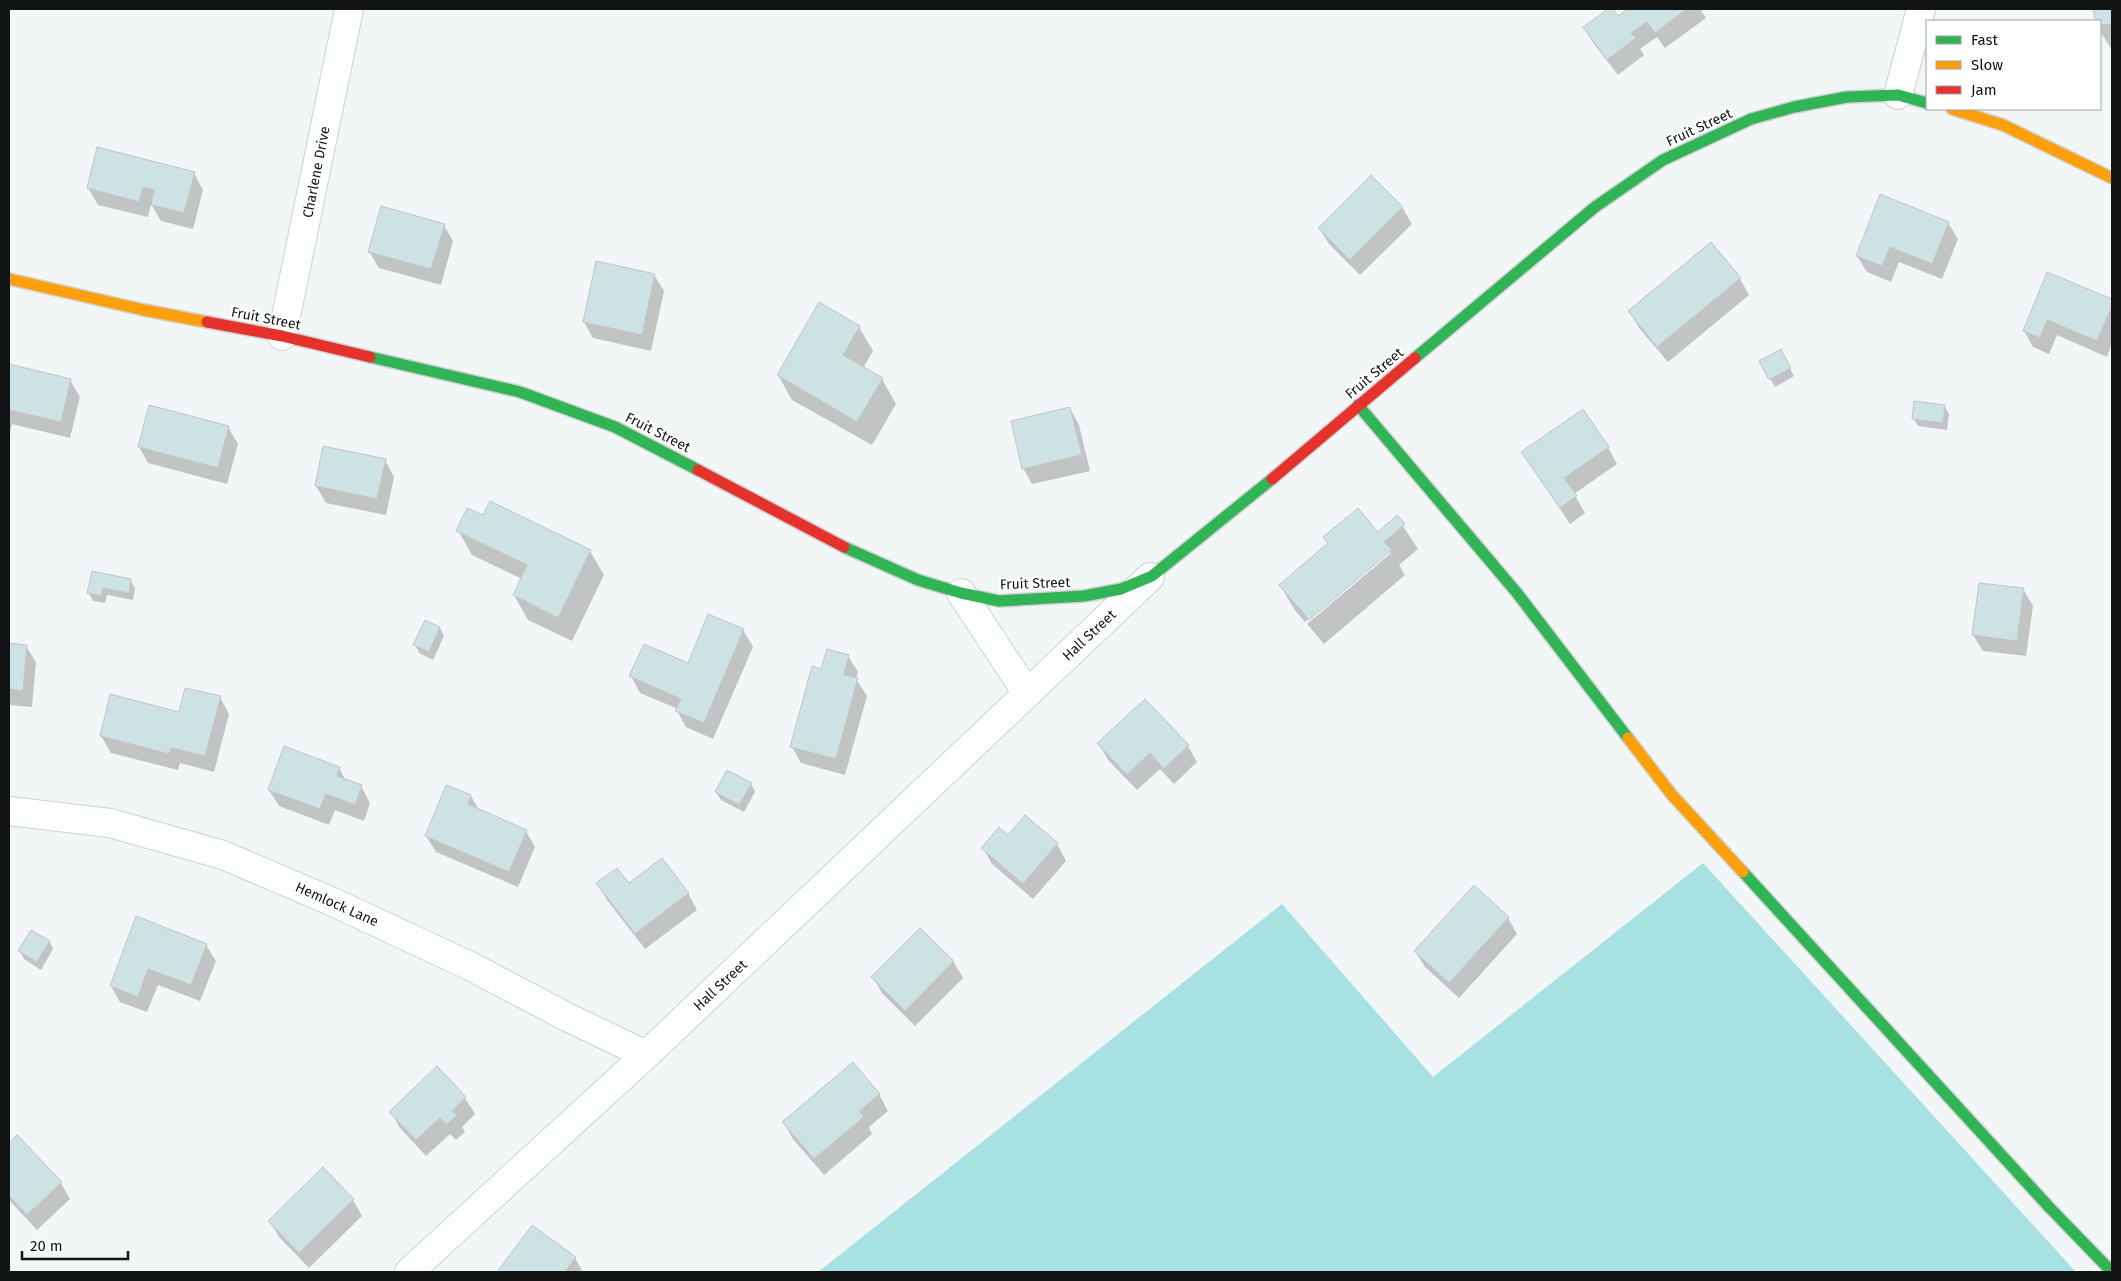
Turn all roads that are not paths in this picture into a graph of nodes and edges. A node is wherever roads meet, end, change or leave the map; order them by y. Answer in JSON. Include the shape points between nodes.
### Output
{"nodes":[{"id":1,"x":349,"y":9,"type":"edge"},
{"id":2,"x":1921,"y":9,"type":"edge"},
{"id":3,"x":1898,"y":95,"type":"junction"},
{"id":4,"x":1926,"y":103,"type":"edge"},
{"id":5,"x":1955,"y":110,"type":"edge"},
{"id":6,"x":2112,"y":178,"type":"edge"},
{"id":7,"x":9,"y":279,"type":"edge"},
{"id":8,"x":282,"y":336,"type":"junction"},
{"id":9,"x":1358,"y":405,"type":"junction"},
{"id":10,"x":1152,"y":576,"type":"junction"},
{"id":11,"x":961,"y":593,"type":"junction"},
{"id":12,"x":1027,"y":694,"type":"junction"},
{"id":13,"x":9,"y":811,"type":"edge"},
{"id":14,"x":646,"y":1055,"type":"junction"},
{"id":15,"x":409,"y":1272,"type":"edge"},
{"id":16,"x":2112,"y":1272,"type":"edge"}],
"edges":[{"from":1,"to":8,"type":"street","name":"Charlene Drive"},
{"from":2,"to":3,"type":"street"},
{"from":3,"to":4,"type":"street","name":"Fruit Street"},
{"from":3,"to":9,"type":"street","name":"Fruit Street","via":[[1847,97],[1794,107],[1751,119],[1664,160],[1595,208]]},
{"from":5,"to":6,"type":"street","via":[[2003,125]]},
{"from":7,"to":8,"type":"street","name":"Fruit Street","via":[[144,310]]},
{"from":8,"to":11,"type":"street","name":"Fruit Street","via":[[520,392],[615,427],[856,554],[918,580]]},
{"from":9,"to":10,"type":"street","name":"Fruit Street"},
{"from":9,"to":16,"type":"street","via":[[1517,594],[1672,795]]},
{"from":10,"to":11,"type":"street","name":"Fruit Street","via":[[1121,589],[1084,596],[999,601]]},
{"from":10,"to":12,"type":"street","name":"Hall Street"},
{"from":11,"to":12,"type":"street"},
{"from":12,"to":14,"type":"street","name":"Hall Street"},
{"from":13,"to":14,"type":"street","name":"Hemlock Lane","via":[[110,823],[223,855],[470,966]]},
{"from":14,"to":15,"type":"street","name":"Hall Street"}]}
